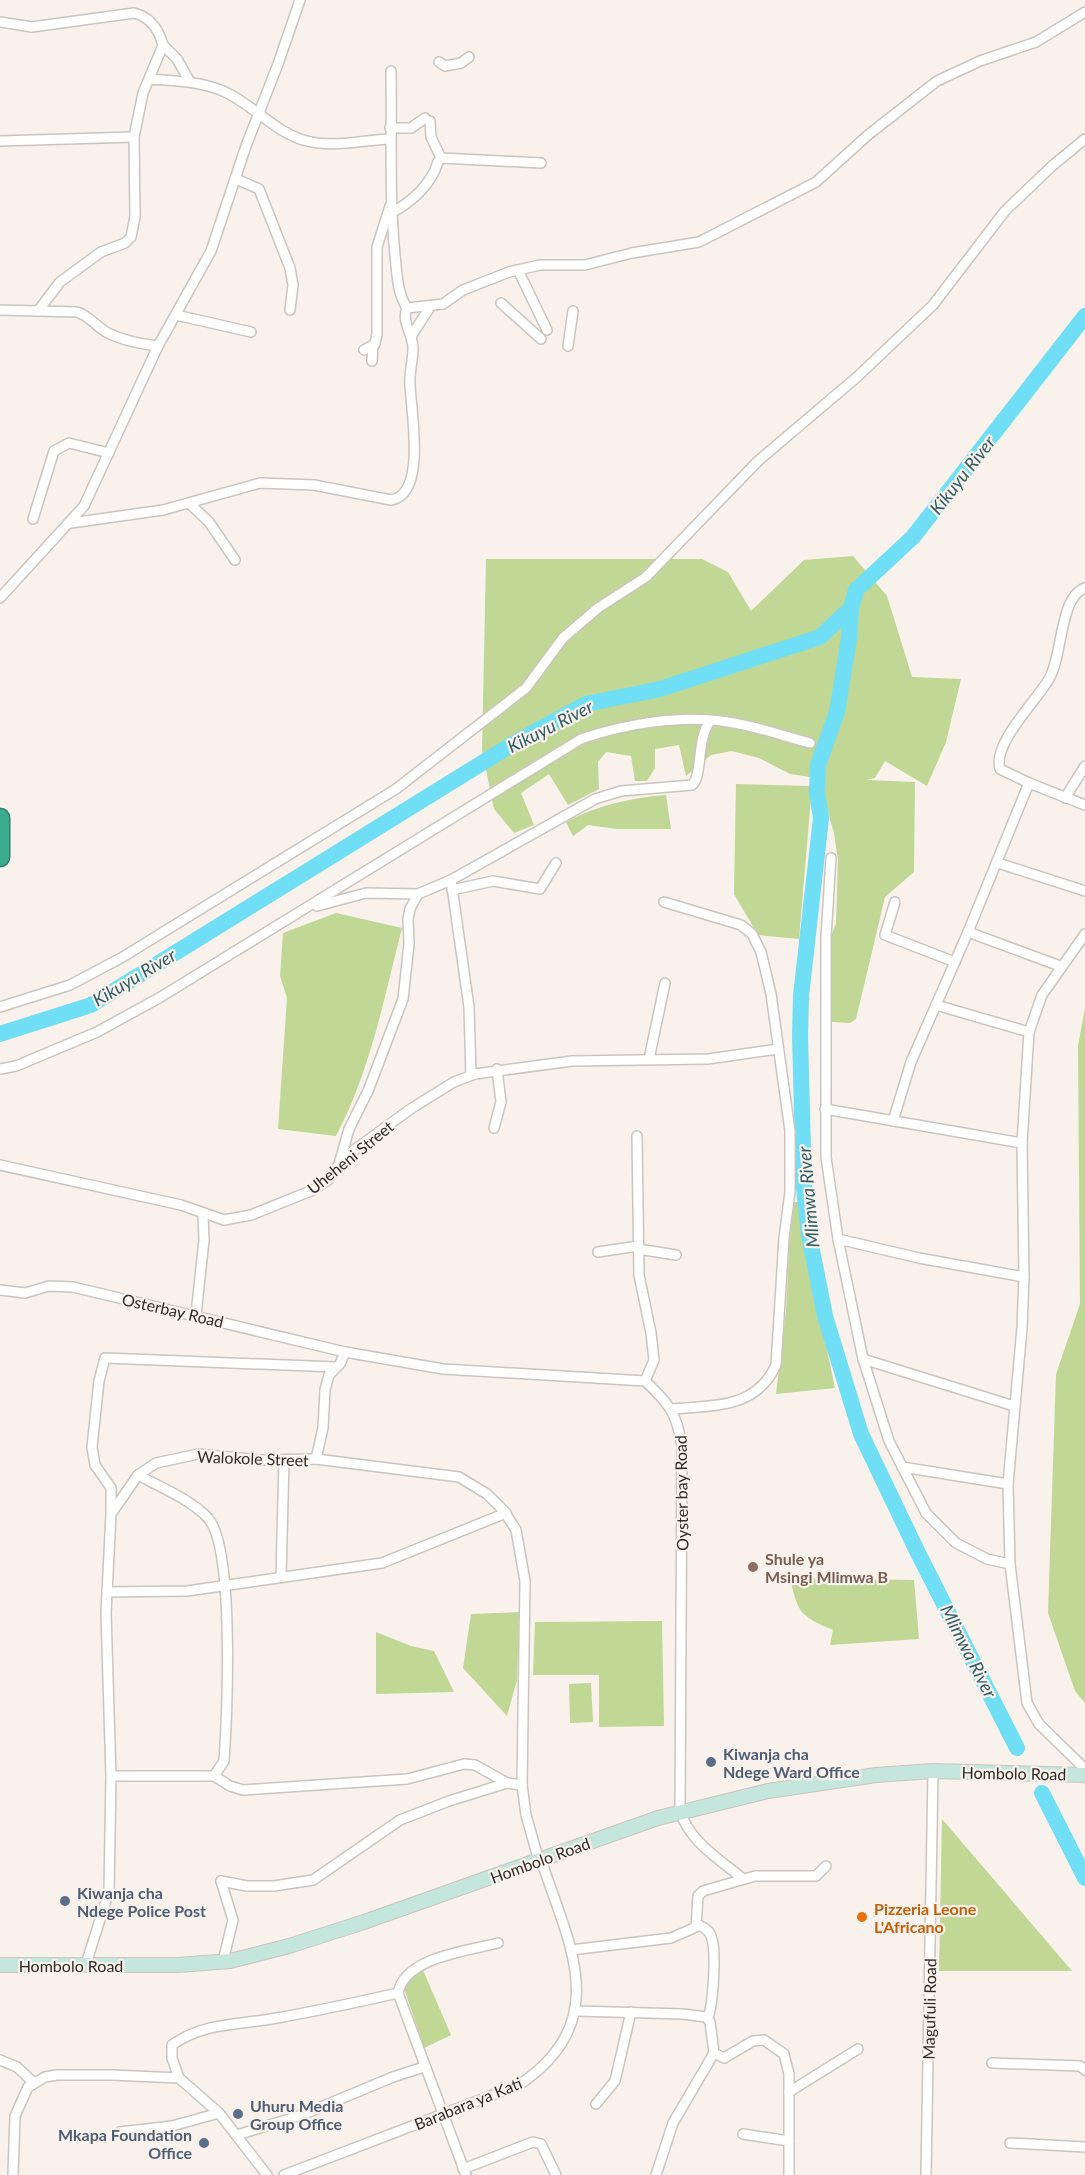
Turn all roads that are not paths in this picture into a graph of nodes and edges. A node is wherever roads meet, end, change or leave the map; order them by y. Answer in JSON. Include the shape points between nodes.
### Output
{"nodes":[{"id":1,"x":300,"y":0,"type":"edge"},
{"id":2,"x":1085,"y":12,"type":"edge"},
{"id":3,"x":0,"y":22,"type":"edge"},
{"id":4,"x":163,"y":45,"type":"junction"},
{"id":5,"x":469,"y":57,"type":"dead end"},
{"id":6,"x":449,"y":65,"type":"dead end"},
{"id":7,"x":391,"y":71,"type":"dead end"},
{"id":8,"x":150,"y":79,"type":"junction"},
{"id":9,"x":190,"y":82,"type":"junction"},
{"id":10,"x":258,"y":114,"type":"junction"},
{"id":11,"x":390,"y":128,"type":"junction"},
{"id":12,"x":134,"y":138,"type":"junction"},
{"id":13,"x":390,"y":139,"type":"junction"},
{"id":14,"x":1085,"y":139,"type":"edge"},
{"id":15,"x":0,"y":141,"type":"edge"},
{"id":16,"x":441,"y":158,"type":"junction"},
{"id":17,"x":541,"y":163,"type":"dead end"},
{"id":18,"x":236,"y":179,"type":"junction"},
{"id":19,"x":391,"y":208,"type":"junction"},
{"id":20,"x":518,"y":270,"type":"junction"},
{"id":21,"x":501,"y":303,"type":"dead end"},
{"id":22,"x":430,"y":307,"type":"junction"},
{"id":23,"x":407,"y":308,"type":"junction"},
{"id":24,"x":0,"y":310,"type":"edge"},
{"id":25,"x":38,"y":310,"type":"junction"},
{"id":26,"x":290,"y":310,"type":"dead end"},
{"id":27,"x":573,"y":310,"type":"dead end"},
{"id":28,"x":176,"y":315,"type":"junction"},
{"id":29,"x":547,"y":330,"type":"dead end"},
{"id":30,"x":251,"y":332,"type":"dead end"},
{"id":31,"x":412,"y":335,"type":"junction"},
{"id":32,"x":541,"y":339,"type":"dead end"},
{"id":33,"x":373,"y":345,"type":"junction"},
{"id":34,"x":158,"y":346,"type":"junction"},
{"id":35,"x":568,"y":346,"type":"dead end"},
{"id":36,"x":364,"y":350,"type":"dead end"},
{"id":37,"x":372,"y":361,"type":"dead end"},
{"id":38,"x":109,"y":453,"type":"junction"},
{"id":39,"x":190,"y":504,"type":"junction"},
{"id":40,"x":33,"y":519,"type":"dead end"},
{"id":41,"x":71,"y":523,"type":"junction"},
{"id":42,"x":235,"y":560,"type":"dead end"},
{"id":43,"x":1085,"y":588,"type":"edge"},
{"id":44,"x":0,"y":598,"type":"edge"},
{"id":45,"x":710,"y":721,"type":"junction"},
{"id":46,"x":810,"y":743,"type":"dead end"},
{"id":47,"x":1085,"y":766,"type":"edge"},
{"id":48,"x":1029,"y":783,"type":"junction"},
{"id":49,"x":1065,"y":798,"type":"junction"},
{"id":50,"x":1085,"y":805,"type":"edge"},
{"id":51,"x":0,"y":818,"type":"edge"},
{"id":52,"x":0,"y":856,"type":"edge"},
{"id":53,"x":831,"y":858,"type":"dead end"},
{"id":54,"x":556,"y":862,"type":"dead end"},
{"id":55,"x":998,"y":863,"type":"junction"},
{"id":56,"x":452,"y":885,"type":"junction"},
{"id":57,"x":1085,"y":891,"type":"edge"},
{"id":58,"x":418,"y":894,"type":"junction"},
{"id":59,"x":664,"y":902,"type":"dead end"},
{"id":60,"x":895,"y":902,"type":"dead end"},
{"id":61,"x":305,"y":909,"type":"junction"},
{"id":62,"x":968,"y":932,"type":"junction"},
{"id":63,"x":1085,"y":934,"type":"edge"},
{"id":64,"x":955,"y":962,"type":"junction"},
{"id":65,"x":1060,"y":966,"type":"junction"},
{"id":66,"x":665,"y":983,"type":"dead end"},
{"id":67,"x":936,"y":1005,"type":"junction"},
{"id":68,"x":0,"y":1007,"type":"edge"},
{"id":69,"x":1029,"y":1032,"type":"junction"},
{"id":70,"x":778,"y":1049,"type":"junction"},
{"id":71,"x":649,"y":1059,"type":"junction"},
{"id":72,"x":0,"y":1069,"type":"edge"},
{"id":73,"x":497,"y":1069,"type":"junction"},
{"id":74,"x":471,"y":1075,"type":"junction"},
{"id":75,"x":825,"y":1109,"type":"junction"},
{"id":76,"x":893,"y":1121,"type":"junction"},
{"id":77,"x":494,"y":1128,"type":"dead end"},
{"id":78,"x":636,"y":1136,"type":"dead end"},
{"id":79,"x":1022,"y":1143,"type":"junction"},
{"id":80,"x":339,"y":1164,"type":"junction"},
{"id":81,"x":0,"y":1165,"type":"edge"},
{"id":82,"x":203,"y":1215,"type":"junction"},
{"id":83,"x":838,"y":1239,"type":"junction"},
{"id":84,"x":638,"y":1248,"type":"junction"},
{"id":85,"x":598,"y":1252,"type":"dead end"},
{"id":86,"x":676,"y":1255,"type":"dead end"},
{"id":87,"x":1024,"y":1277,"type":"junction"},
{"id":88,"x":0,"y":1290,"type":"edge"},
{"id":89,"x":196,"y":1315,"type":"junction"},
{"id":90,"x":345,"y":1352,"type":"junction"},
{"id":91,"x":863,"y":1359,"type":"junction"},
{"id":92,"x":336,"y":1368,"type":"junction"},
{"id":93,"x":645,"y":1381,"type":"junction"},
{"id":94,"x":1014,"y":1406,"type":"junction"},
{"id":95,"x":672,"y":1409,"type":"junction"},
{"id":96,"x":284,"y":1460,"type":"junction"},
{"id":97,"x":316,"y":1460,"type":"junction"},
{"id":98,"x":902,"y":1467,"type":"junction"},
{"id":99,"x":138,"y":1475,"type":"junction"},
{"id":100,"x":1008,"y":1484,"type":"junction"},
{"id":101,"x":506,"y":1513,"type":"junction"},
{"id":102,"x":111,"y":1514,"type":"junction"},
{"id":103,"x":1010,"y":1564,"type":"junction"},
{"id":104,"x":281,"y":1576,"type":"junction"},
{"id":105,"x":225,"y":1586,"type":"junction"},
{"id":106,"x":107,"y":1592,"type":"junction"},
{"id":107,"x":1085,"y":1769,"type":"edge"},
{"id":108,"x":933,"y":1771,"type":"junction"},
{"id":109,"x":1085,"y":1775,"type":"edge"},
{"id":110,"x":111,"y":1776,"type":"junction"},
{"id":111,"x":214,"y":1776,"type":"junction"},
{"id":112,"x":507,"y":1783,"type":"junction"},
{"id":113,"x":522,"y":1785,"type":"junction"},
{"id":114,"x":680,"y":1811,"type":"junction"},
{"id":115,"x":540,"y":1861,"type":"junction"},
{"id":116,"x":826,"y":1866,"type":"dead end"},
{"id":117,"x":742,"y":1878,"type":"junction"},
{"id":118,"x":697,"y":1924,"type":"junction"},
{"id":119,"x":498,"y":1943,"type":"dead end"},
{"id":120,"x":571,"y":1950,"type":"junction"},
{"id":121,"x":223,"y":1961,"type":"junction"},
{"id":122,"x":86,"y":1964,"type":"junction"},
{"id":123,"x":0,"y":1965,"type":"edge"},
{"id":124,"x":398,"y":1993,"type":"junction"},
{"id":125,"x":577,"y":2011,"type":"junction"},
{"id":126,"x":631,"y":2013,"type":"junction"},
{"id":127,"x":708,"y":2018,"type":"junction"},
{"id":128,"x":858,"y":2049,"type":"dead end"},
{"id":129,"x":714,"y":2053,"type":"junction"},
{"id":130,"x":0,"y":2060,"type":"edge"},
{"id":131,"x":993,"y":2063,"type":"dead end"},
{"id":132,"x":424,"y":2067,"type":"junction"},
{"id":133,"x":1085,"y":2070,"type":"edge"},
{"id":134,"x":179,"y":2078,"type":"junction"},
{"id":135,"x":34,"y":2083,"type":"junction"},
{"id":136,"x":789,"y":2092,"type":"junction"},
{"id":137,"x":596,"y":2104,"type":"dead end"},
{"id":138,"x":219,"y":2113,"type":"junction"},
{"id":139,"x":441,"y":2115,"type":"junction"},
{"id":140,"x":120,"y":2132,"type":"dead end"},
{"id":141,"x":743,"y":2133,"type":"dead end"},
{"id":142,"x":237,"y":2135,"type":"junction"},
{"id":143,"x":789,"y":2141,"type":"junction"},
{"id":144,"x":1010,"y":2143,"type":"dead end"},
{"id":145,"x":1085,"y":2147,"type":"edge"},
{"id":146,"x":465,"y":2172,"type":"edge"},
{"id":147,"x":13,"y":2175,"type":"edge"},
{"id":148,"x":267,"y":2175,"type":"edge"},
{"id":149,"x":284,"y":2175,"type":"edge"},
{"id":150,"x":556,"y":2175,"type":"edge"},
{"id":151,"x":656,"y":2175,"type":"edge"},
{"id":152,"x":789,"y":2175,"type":"edge"},
{"id":153,"x":926,"y":2175,"type":"edge"}],
"edges":[{"from":1,"to":10,"type":"street"},
{"from":2,"to":20,"type":"street","via":[[1035,42],[938,81],[868,135],[816,182],[699,242],[585,265],[540,265]]},
{"from":3,"to":4,"type":"street","via":[[32,27],[134,13],[153,24]]},
{"from":4,"to":8,"type":"street"},
{"from":4,"to":9,"type":"street","via":[[177,59]]},
{"from":5,"to":6,"type":"street"},
{"from":7,"to":11,"type":"street"},
{"from":8,"to":9,"type":"street"},
{"from":8,"to":12,"type":"street","via":[[143,93]]},
{"from":9,"to":10,"type":"street","via":[[223,91]]},
{"from":10,"to":13,"type":"street","via":[[307,141],[333,144]]},
{"from":10,"to":18,"type":"street"},
{"from":11,"to":13,"type":"street"},
{"from":11,"to":16,"type":"street","via":[[411,128],[428,120]]},
{"from":12,"to":15,"type":"street"},
{"from":12,"to":25,"type":"street","via":[[135,217],[131,237],[101,252],[60,282]]},
{"from":13,"to":19,"type":"street"},
{"from":14,"to":68,"type":"street","via":[[1010,205],[933,305],[857,377],[758,461],[646,577],[598,608],[563,638],[526,688],[396,789],[121,958],[70,985]]},
{"from":16,"to":17,"type":"street"},
{"from":16,"to":19,"type":"street","via":[[432,177],[412,200]]},
{"from":18,"to":26,"type":"street","via":[[259,189],[290,268]]},
{"from":18,"to":28,"type":"street","via":[[211,251]]},
{"from":19,"to":23,"type":"street","via":[[397,276]]},
{"from":19,"to":33,"type":"street","via":[[377,247],[377,334]]},
{"from":20,"to":22,"type":"street"},
{"from":20,"to":29,"type":"street"},
{"from":21,"to":32,"type":"street"},
{"from":22,"to":23,"type":"street"},
{"from":22,"to":31,"type":"street"},
{"from":23,"to":31,"type":"street","via":[[405,321]]},
{"from":24,"to":25,"type":"street"},
{"from":25,"to":34,"type":"street","via":[[85,315],[106,332]]},
{"from":27,"to":35,"type":"street"},
{"from":28,"to":30,"type":"street"},
{"from":28,"to":34,"type":"street"},
{"from":31,"to":39,"type":"street","via":[[414,449],[406,494],[400,499],[271,482]]},
{"from":33,"to":36,"type":"street"},
{"from":33,"to":37,"type":"street"},
{"from":34,"to":38,"type":"street"},
{"from":38,"to":40,"type":"street","via":[[69,443],[54,451]]},
{"from":38,"to":41,"type":"street","via":[[84,506]]},
{"from":39,"to":41,"type":"street"},
{"from":39,"to":42,"type":"street","via":[[216,531]]},
{"from":41,"to":44,"type":"street"},
{"from":43,"to":48,"type":"street","via":[[1073,596],[1050,678],[998,757],[999,769]]},
{"from":45,"to":46,"type":"street","via":[[743,725]]},
{"from":45,"to":56,"type":"street","via":[[702,732],[698,777],[692,784],[621,791],[595,799]]},
{"from":45,"to":61,"type":"street","via":[[628,725],[581,739]]},
{"from":47,"to":49,"type":"street"},
{"from":48,"to":49,"type":"street"},
{"from":48,"to":55,"type":"street"},
{"from":49,"to":50,"type":"street"},
{"from":51,"to":52,"type":"highway"},
{"from":53,"to":75,"type":"street","via":[[826,937]]},
{"from":54,"to":56,"type":"street","via":[[540,889],[493,881]]},
{"from":55,"to":57,"type":"street"},
{"from":55,"to":62,"type":"street"},
{"from":56,"to":58,"type":"street"},
{"from":56,"to":74,"type":"street","via":[[469,1006]]},
{"from":58,"to":61,"type":"street","via":[[366,893]]},
{"from":58,"to":80,"type":"street","via":[[408,919],[403,999],[349,1129]]},
{"from":59,"to":70,"type":"street","via":[[727,920],[752,934],[761,952],[771,994]]},
{"from":60,"to":64,"type":"street","via":[[885,935]]},
{"from":61,"to":72,"type":"street","via":[[210,969],[98,1032]]},
{"from":62,"to":64,"type":"street"},
{"from":62,"to":65,"type":"street"},
{"from":63,"to":65,"type":"street"},
{"from":64,"to":67,"type":"street"},
{"from":65,"to":69,"type":"street","via":[[1042,995]]},
{"from":66,"to":71,"type":"street"},
{"from":67,"to":69,"type":"street"},
{"from":67,"to":76,"type":"street","via":[[910,1062]]},
{"from":69,"to":79,"type":"street"},
{"from":70,"to":71,"type":"street","name":"Uheheni Street","via":[[708,1059]]},
{"from":70,"to":95,"type":"street","via":[[790,1131],[790,1192],[776,1365],[769,1380],[741,1400]]},
{"from":71,"to":73,"type":"street","name":"Uheheni Street","via":[[572,1061]]},
{"from":73,"to":74,"type":"street","name":"Uheheni Street"},
{"from":73,"to":77,"type":"street","via":[[501,1102]]},
{"from":74,"to":80,"type":"street","name":"Uheheni Street","via":[[412,1108]]},
{"from":75,"to":76,"type":"street"},
{"from":75,"to":83,"type":"street","via":[[826,1157]]},
{"from":76,"to":79,"type":"street"},
{"from":78,"to":84,"type":"street"},
{"from":79,"to":87,"type":"street"},
{"from":80,"to":82,"type":"street","name":"Uheheni Street","via":[[328,1179],[293,1200],[224,1220]]},
{"from":81,"to":82,"type":"street","name":"Uheheni Street","via":[[181,1205]]},
{"from":82,"to":89,"type":"street"},
{"from":83,"to":87,"type":"street"},
{"from":83,"to":91,"type":"street"},
{"from":84,"to":85,"type":"street"},
{"from":84,"to":86,"type":"street"},
{"from":84,"to":93,"type":"street","via":[[654,1360]]},
{"from":87,"to":94,"type":"street"},
{"from":88,"to":89,"type":"street","name":"Osterbay Road","via":[[25,1293],[49,1286],[73,1287]]},
{"from":89,"to":90,"type":"street","name":"Osterbay Road"},
{"from":90,"to":92,"type":"street"},
{"from":90,"to":93,"type":"street","via":[[442,1369]]},
{"from":91,"to":94,"type":"street"},
{"from":91,"to":98,"type":"street","via":[[889,1441]]},
{"from":92,"to":97,"type":"street","via":[[329,1375],[325,1390]]},
{"from":92,"to":102,"type":"street","via":[[105,1358],[92,1447],[95,1465],[111,1488]]},
{"from":93,"to":95,"type":"street","name":"Oyster bay Road"},
{"from":94,"to":100,"type":"street"},
{"from":95,"to":114,"type":"street","name":"Oyster bay Road","via":[[682,1446]]},
{"from":96,"to":97,"type":"street","name":"Walokole Street"},
{"from":96,"to":99,"type":"street","name":"Walokole Street","via":[[198,1455],[156,1462]]},
{"from":96,"to":104,"type":"street"},
{"from":97,"to":101,"type":"street","name":"Walokole Street","via":[[459,1477],[487,1494]]},
{"from":98,"to":100,"type":"street"},
{"from":98,"to":103,"type":"street","via":[[926,1513],[941,1530],[987,1559]]},
{"from":99,"to":102,"type":"street","name":"Walokole Street"},
{"from":99,"to":105,"type":"street","via":[[208,1519],[220,1548]]},
{"from":100,"to":103,"type":"street"},
{"from":101,"to":104,"type":"street","via":[[382,1563]]},
{"from":101,"to":113,"type":"street","name":"Walokole Street","via":[[516,1530],[525,1581]]},
{"from":102,"to":106,"type":"street"},
{"from":103,"to":107,"type":"street","via":[[1027,1702],[1040,1725]]},
{"from":104,"to":105,"type":"street"},
{"from":105,"to":106,"type":"street","via":[[165,1593]]},
{"from":105,"to":111,"type":"street","via":[[226,1737],[224,1761]]},
{"from":106,"to":110,"type":"street"},
{"from":108,"to":109,"type":"street","name":"Hombolo Road"},
{"from":108,"to":114,"type":"street","name":"Hombolo Road","via":[[768,1791]]},
{"from":108,"to":153,"type":"street","name":"Magufuli Road"},
{"from":110,"to":111,"type":"street"},
{"from":110,"to":122,"type":"street","via":[[109,1891]]},
{"from":111,"to":112,"type":"street","via":[[243,1790],[407,1779],[464,1764],[475,1765]]},
{"from":112,"to":113,"type":"street"},
{"from":112,"to":121,"type":"street","via":[[400,1820],[314,1880],[274,1886],[221,1881],[233,1920]]},
{"from":113,"to":115,"type":"street","name":"Walokole Street","via":[[526,1815]]},
{"from":114,"to":115,"type":"street","name":"Hombolo Road"},
{"from":114,"to":117,"type":"street","via":[[697,1840]]},
{"from":115,"to":120,"type":"street","name":"Barabara ya Kati"},
{"from":115,"to":121,"type":"street","name":"Hombolo Road","via":[[289,1946]]},
{"from":116,"to":117,"type":"street","via":[[822,1873],[808,1877]]},
{"from":117,"to":118,"type":"street","via":[[698,1896]]},
{"from":118,"to":120,"type":"street","via":[[671,1938]]},
{"from":118,"to":127,"type":"street","via":[[712,1941],[712,2006]]},
{"from":119,"to":124,"type":"street","via":[[419,1965],[400,1981]]},
{"from":120,"to":125,"type":"street","name":"Barabara ya Kati","via":[[576,1968]]},
{"from":121,"to":122,"type":"street","name":"Hombolo Road","via":[[178,1965]]},
{"from":122,"to":123,"type":"street","name":"Hombolo Road"},
{"from":124,"to":132,"type":"street"},
{"from":124,"to":134,"type":"street","via":[[273,2019],[220,2024],[186,2035],[172,2045]]},
{"from":125,"to":126,"type":"street"},
{"from":125,"to":139,"type":"street","name":"Barabara ya Kati","via":[[557,2051],[534,2075],[519,2085]]},
{"from":126,"to":127,"type":"street"},
{"from":126,"to":137,"type":"street","via":[[615,2082]]},
{"from":127,"to":129,"type":"street"},
{"from":128,"to":136,"type":"street"},
{"from":129,"to":136,"type":"street","via":[[724,2058],[753,2041],[764,2040],[784,2054]]},
{"from":129,"to":151,"type":"street","via":[[673,2123]]},
{"from":130,"to":135,"type":"street","via":[[17,2067]]},
{"from":131,"to":133,"type":"street","via":[[1080,2066]]},
{"from":132,"to":139,"type":"street"},
{"from":132,"to":142,"type":"street","via":[[302,2115]]},
{"from":134,"to":135,"type":"street","via":[[57,2075]]},
{"from":134,"to":138,"type":"street"},
{"from":135,"to":147,"type":"street","via":[[28,2087],[15,2116]]},
{"from":136,"to":143,"type":"street"},
{"from":138,"to":140,"type":"street","via":[[182,2124]]},
{"from":138,"to":142,"type":"street"},
{"from":139,"to":146,"type":"street"},
{"from":139,"to":149,"type":"street","name":"Barabara ya Kati"},
{"from":141,"to":143,"type":"street"},
{"from":142,"to":148,"type":"street"},
{"from":143,"to":152,"type":"street"},
{"from":144,"to":145,"type":"street"},
{"from":146,"to":150,"type":"street","via":[[533,2142],[541,2144],[547,2152]]}]}
